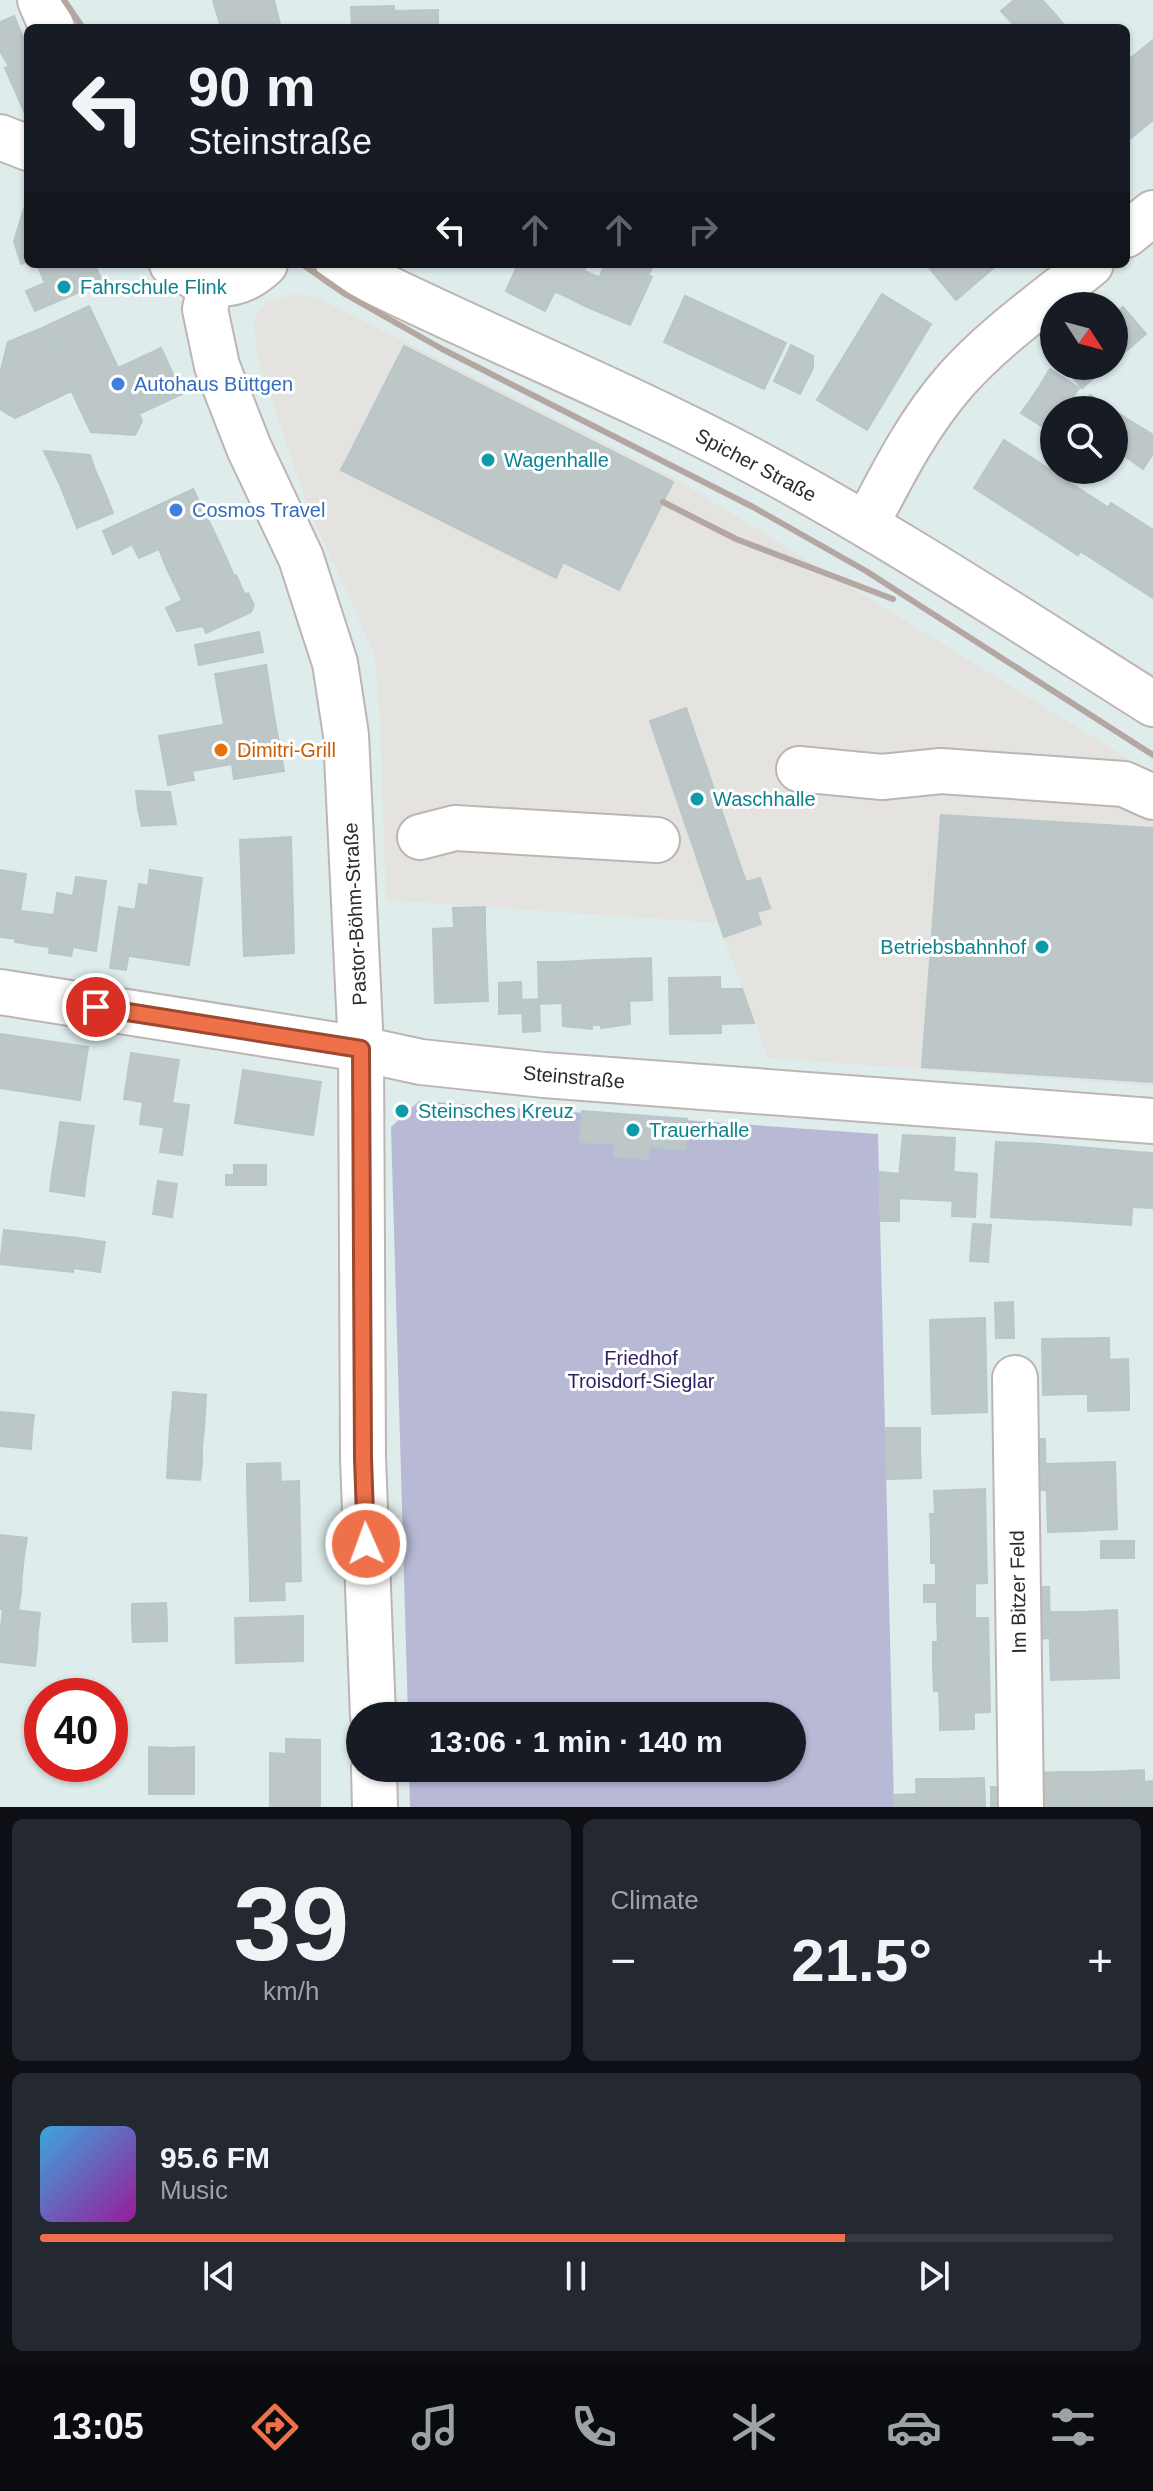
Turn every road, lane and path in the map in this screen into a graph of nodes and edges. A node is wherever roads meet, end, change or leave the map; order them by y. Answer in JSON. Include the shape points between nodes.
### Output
{"nodes":[{"id":1,"x":40,"y":0,"type":"edge"},
{"id":2,"x":50,"y":24,"type":"edge"},
{"id":3,"x":0,"y":137,"type":"edge"},
{"id":4,"x":24,"y":146,"type":"edge"},
{"id":5,"x":1153,"y":213,"type":"edge"},
{"id":6,"x":1130,"y":232,"type":"edge"},
{"id":7,"x":180,"y":268,"type":"edge"},
{"id":8,"x":261,"y":268,"type":"edge"},
{"id":9,"x":347,"y":268,"type":"edge"},
{"id":10,"x":1086,"y":268,"type":"edge"},
{"id":11,"x":211,"y":283,"type":"junction"},
{"id":12,"x":866,"y":525,"type":"junction"},
{"id":13,"x":1153,"y":704,"type":"edge"},
{"id":14,"x":799,"y":769,"type":"dead end"},
{"id":15,"x":1153,"y":797,"type":"edge"},
{"id":16,"x":420,"y":837,"type":"dead end"},
{"id":17,"x":657,"y":840,"type":"dead end"},
{"id":18,"x":0,"y":992,"type":"edge"},
{"id":19,"x":361,"y":1049,"type":"junction"},
{"id":20,"x":1153,"y":1121,"type":"edge"},
{"id":21,"x":1015,"y":1378,"type":"dead end"},
{"id":22,"x":372,"y":1702,"type":"edge"},
{"id":23,"x":374,"y":1782,"type":"edge"},
{"id":24,"x":375,"y":1807,"type":"edge"},
{"id":25,"x":1021,"y":1807,"type":"edge"}],
"edges":[{"from":1,"to":2,"type":"street"},
{"from":3,"to":4,"type":"street"},
{"from":5,"to":6,"type":"street"},
{"from":7,"to":11,"type":"street"},
{"from":8,"to":11,"type":"street","via":[[230,285]]},
{"from":9,"to":12,"type":"street","name":"Spicher Straße","via":[[625,397]]},
{"from":10,"to":12,"type":"street","via":[[956,381],[900,458]]},
{"from":11,"to":19,"type":"street","name":"Pastor-Böhm-Straße","via":[[205,309],[217,366],[301,558],[335,663],[346,735]]},
{"from":12,"to":13,"type":"street","name":"Spicher Straße"},
{"from":14,"to":15,"type":"street","via":[[882,777],[941,771],[1124,784]]},
{"from":16,"to":17,"type":"street","via":[[455,828]]},
{"from":18,"to":19,"type":"street","name":"Steinstraße"},
{"from":19,"to":20,"type":"street","name":"Steinstraße","via":[[421,1062],[544,1075]]},
{"from":19,"to":22,"type":"street","name":"Pastor-Böhm-Straße","via":[[363,1458]]},
{"from":21,"to":25,"type":"street","name":"Im Bitzer Feld"},
{"from":23,"to":24,"type":"street"}]}
